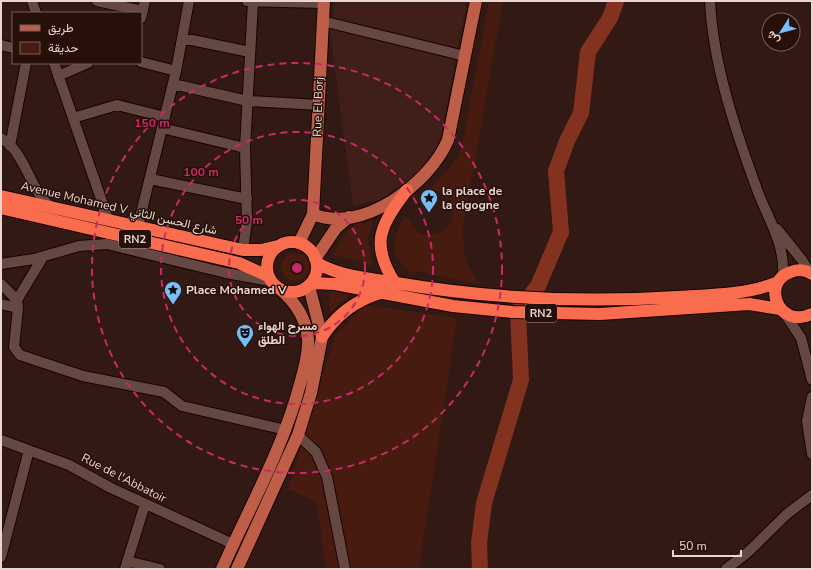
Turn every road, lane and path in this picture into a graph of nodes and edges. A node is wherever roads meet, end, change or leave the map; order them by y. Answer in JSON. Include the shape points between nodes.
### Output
{"nodes":[{"id":1,"x":32,"y":1,"type":"edge"},
{"id":2,"x":39,"y":1,"type":"edge"},
{"id":3,"x":97,"y":1,"type":"edge"},
{"id":4,"x":189,"y":1,"type":"edge"},
{"id":5,"x":251,"y":1,"type":"edge"},
{"id":6,"x":476,"y":1,"type":"edge"},
{"id":7,"x":710,"y":1,"type":"edge"},
{"id":8,"x":324,"y":2,"type":"edge"},
{"id":9,"x":143,"y":10,"type":"edge"},
{"id":10,"x":36,"y":12,"type":"edge"},
{"id":11,"x":36,"y":12,"type":"edge"},
{"id":12,"x":322,"y":21,"type":"junction"},
{"id":13,"x":182,"y":38,"type":"junction"},
{"id":14,"x":1,"y":45,"type":"edge"},
{"id":15,"x":12,"y":48,"type":"edge"},
{"id":16,"x":250,"y":52,"type":"junction"},
{"id":17,"x":465,"y":56,"type":"junction"},
{"id":18,"x":142,"y":62,"type":"edge"},
{"id":19,"x":26,"y":64,"type":"edge"},
{"id":20,"x":54,"y":64,"type":"edge"},
{"id":21,"x":86,"y":64,"type":"edge"},
{"id":22,"x":176,"y":71,"type":"junction"},
{"id":23,"x":58,"y":76,"type":"junction"},
{"id":24,"x":173,"y":84,"type":"junction"},
{"id":25,"x":248,"y":101,"type":"junction"},
{"id":26,"x":319,"y":104,"type":"junction"},
{"id":27,"x":165,"y":117,"type":"junction"},
{"id":28,"x":73,"y":118,"type":"junction"},
{"id":29,"x":162,"y":128,"type":"junction"},
{"id":30,"x":1,"y":138,"type":"edge"},
{"id":31,"x":10,"y":146,"type":"junction"},
{"id":32,"x":245,"y":148,"type":"junction"},
{"id":33,"x":150,"y":179,"type":"junction"},
{"id":34,"x":407,"y":190,"type":"junction"},
{"id":35,"x":1,"y":196,"type":"edge"},
{"id":36,"x":247,"y":199,"type":"junction"},
{"id":37,"x":51,"y":207,"type":"junction"},
{"id":38,"x":1,"y":208,"type":"edge"},
{"id":39,"x":314,"y":214,"type":"junction"},
{"id":40,"x":349,"y":217,"type":"junction"},
{"id":41,"x":108,"y":219,"type":"junction"},
{"id":42,"x":773,"y":225,"type":"junction"},
{"id":43,"x":138,"y":226,"type":"junction"},
{"id":44,"x":299,"y":243,"type":"junction"},
{"id":45,"x":278,"y":246,"type":"junction"},
{"id":46,"x":243,"y":250,"type":"junction"},
{"id":47,"x":43,"y":256,"type":"junction"},
{"id":48,"x":316,"y":261,"type":"junction"},
{"id":49,"x":1,"y":264,"type":"edge"},
{"id":50,"x":811,"y":274,"type":"edge"},
{"id":51,"x":269,"y":278,"type":"junction"},
{"id":52,"x":781,"y":279,"type":"junction"},
{"id":53,"x":395,"y":282,"type":"junction"},
{"id":54,"x":1,"y":284,"type":"edge"},
{"id":55,"x":310,"y":285,"type":"junction"},
{"id":56,"x":281,"y":290,"type":"junction"},
{"id":57,"x":380,"y":293,"type":"junction"},
{"id":58,"x":1,"y":304,"type":"edge"},
{"id":59,"x":18,"y":304,"type":"junction"},
{"id":60,"x":782,"y":311,"type":"junction"},
{"id":61,"x":812,"y":314,"type":"edge"},
{"id":62,"x":322,"y":337,"type":"junction"},
{"id":63,"x":812,"y":380,"type":"edge"},
{"id":64,"x":812,"y":397,"type":"edge"},
{"id":65,"x":286,"y":430,"type":"junction"},
{"id":66,"x":298,"y":435,"type":"junction"},
{"id":67,"x":1,"y":440,"type":"edge"},
{"id":68,"x":29,"y":450,"type":"junction"},
{"id":69,"x":812,"y":454,"type":"edge"},
{"id":70,"x":812,"y":496,"type":"edge"},
{"id":71,"x":145,"y":504,"type":"junction"},
{"id":72,"x":233,"y":544,"type":"junction"},
{"id":73,"x":1,"y":557,"type":"edge"},
{"id":74,"x":126,"y":565,"type":"edge"},
{"id":75,"x":160,"y":569,"type":"edge"},
{"id":76,"x":222,"y":569,"type":"edge"},
{"id":77,"x":237,"y":569,"type":"edge"},
{"id":78,"x":345,"y":569,"type":"edge"},
{"id":79,"x":726,"y":569,"type":"edge"}],
"edges":[{"from":1,"to":10,"type":"street"},
{"from":2,"to":11,"type":"street"},
{"from":3,"to":9,"type":"street"},
{"from":4,"to":13,"type":"street"},
{"from":5,"to":8,"type":"street"},
{"from":5,"to":16,"type":"street"},
{"from":6,"to":17,"type":"main road"},
{"from":7,"to":42,"type":"street","via":[[714,35],[730,107],[755,186]]},
{"from":8,"to":12,"type":"main road","name":"Rue El Borj"},
{"from":12,"to":17,"type":"street"},
{"from":12,"to":26,"type":"main road","name":"Rue El Borj"},
{"from":13,"to":16,"type":"street"},
{"from":13,"to":22,"type":"street"},
{"from":14,"to":15,"type":"street"},
{"from":16,"to":25,"type":"street"},
{"from":17,"to":34,"type":"main road","via":[[451,129],[444,149],[439,158]]},
{"from":18,"to":22,"type":"street"},
{"from":19,"to":31,"type":"street"},
{"from":20,"to":23,"type":"street"},
{"from":21,"to":23,"type":"street"},
{"from":22,"to":24,"type":"street"},
{"from":23,"to":28,"type":"street"},
{"from":24,"to":25,"type":"street"},
{"from":24,"to":27,"type":"street"},
{"from":25,"to":26,"type":"street"},
{"from":25,"to":32,"type":"street"},
{"from":26,"to":39,"type":"main road","name":"Rue El Borj"},
{"from":27,"to":28,"type":"street","via":[[117,105]]},
{"from":27,"to":29,"type":"street"},
{"from":28,"to":41,"type":"street"},
{"from":29,"to":32,"type":"street"},
{"from":29,"to":33,"type":"street"},
{"from":30,"to":31,"type":"street"},
{"from":31,"to":37,"type":"street","via":[[26,167],[40,196]]},
{"from":32,"to":36,"type":"street"},
{"from":33,"to":36,"type":"street"},
{"from":33,"to":43,"type":"street"},
{"from":34,"to":40,"type":"main road","via":[[380,208]]},
{"from":34,"to":53,"type":"highway","via":[[385,221],[381,237],[381,253],[386,269]]},
{"from":35,"to":37,"type":"highway","name":"Avenue Mohamed V شارع الحسن الثاني","number":"RN2"},
{"from":36,"to":46,"type":"street"},
{"from":37,"to":41,"type":"highway","name":"Avenue Mohamed V شارع الحسن الثاني","number":"RN2"},
{"from":38,"to":51,"type":"highway","number":"RN2","via":[[239,263]]},
{"from":39,"to":40,"type":"main road","via":[[332,219]]},
{"from":39,"to":44,"type":"main road"},
{"from":40,"to":48,"type":"main road","via":[[336,228]]},
{"from":41,"to":43,"type":"highway","name":"Avenue Mohamed V شارع الحسن الثاني","number":"RN2"},
{"from":42,"to":50,"type":"street"},
{"from":42,"to":52,"type":"street","via":[[783,255]]},
{"from":43,"to":46,"type":"highway","name":"Avenue Mohamed V شارع الحسن الثاني","number":"RN2"},
{"from":44,"to":45,"type":"highway","number":"RN2","via":[[291,242]]},
{"from":44,"to":48,"type":"highway","number":"RN2","via":[[311,251]]},
{"from":45,"to":46,"type":"highway","name":"Avenue Mohamed V شارع الحسن الثاني","number":"RN2"},
{"from":45,"to":51,"type":"highway","via":[[269,256],[266,269]]},
{"from":47,"to":49,"type":"street"},
{"from":47,"to":51,"type":"street","via":[[79,246],[107,244],[226,273]]},
{"from":47,"to":59,"type":"street"},
{"from":48,"to":53,"type":"highway","number":"RN2","via":[[338,272]]},
{"from":48,"to":55,"type":"highway","via":[[316,274]]},
{"from":50,"to":52,"type":"highway","number":"RN2","via":[[796,270]]},
{"from":51,"to":56,"type":"highway","number":"RN2"},
{"from":52,"to":53,"type":"highway","number":"RN2","via":[[749,291],[627,300],[540,300],[455,292]]},
{"from":52,"to":60,"type":"highway","via":[[775,296]]},
{"from":54,"to":59,"type":"street"},
{"from":55,"to":56,"type":"highway","number":"RN2","via":[[304,290],[292,293]]},
{"from":55,"to":57,"type":"highway","number":"RN2","via":[[335,284]]},
{"from":55,"to":62,"type":"main road"},
{"from":56,"to":65,"type":"main road","via":[[301,313],[308,340],[302,377]]},
{"from":57,"to":60,"type":"highway","number":"RN2","via":[[453,306],[541,313],[630,312],[750,304]]},
{"from":57,"to":62,"type":"highway","via":[[350,306],[334,320]]},
{"from":58,"to":59,"type":"street"},
{"from":59,"to":65,"type":"street","via":[[15,350],[20,355],[84,376],[164,392],[182,406]]},
{"from":60,"to":61,"type":"highway","number":"RN2","via":[[799,318]]},
{"from":60,"to":63,"type":"street","via":[[801,338]]},
{"from":62,"to":66,"type":"main road","via":[[315,380]]},
{"from":64,"to":69,"type":"street","via":[[807,421]]},
{"from":65,"to":72,"type":"main road"},
{"from":66,"to":77,"type":"main road"},
{"from":66,"to":78,"type":"street","via":[[316,452],[328,477]]},
{"from":67,"to":68,"type":"street","name":"Rue de l'Abbatoir"},
{"from":68,"to":71,"type":"street","name":"Rue de l'Abbatoir","via":[[68,465]]},
{"from":68,"to":73,"type":"street"},
{"from":70,"to":79,"type":"street","via":[[787,514],[747,553]]},
{"from":71,"to":72,"type":"street","name":"Rue de l'Abbatoir"},
{"from":71,"to":74,"type":"street"},
{"from":72,"to":76,"type":"main road"},
{"from":74,"to":75,"type":"street"}]}
